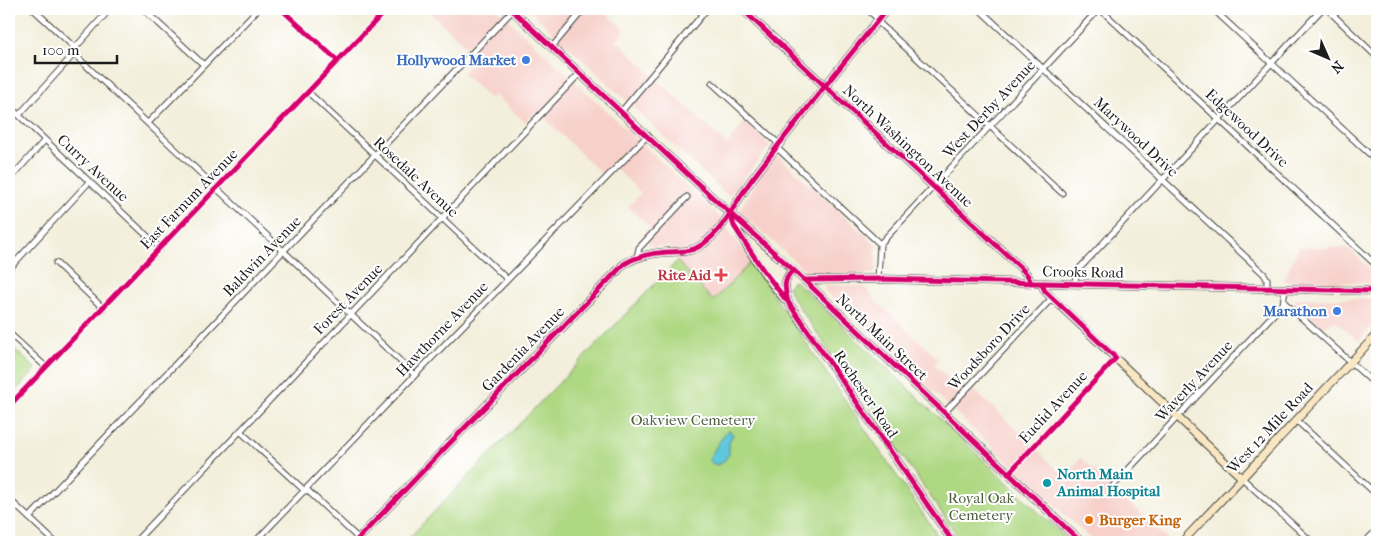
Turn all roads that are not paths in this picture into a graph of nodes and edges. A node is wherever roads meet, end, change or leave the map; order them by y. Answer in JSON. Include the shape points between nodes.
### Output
{"nodes":[{"id":1,"x":33,"y":9,"type":"edge"},
{"id":2,"x":110,"y":9,"type":"edge"},
{"id":3,"x":143,"y":9,"type":"edge"},
{"id":4,"x":258,"y":9,"type":"edge"},
{"id":5,"x":281,"y":9,"type":"edge"},
{"id":6,"x":387,"y":9,"type":"edge"},
{"id":7,"x":584,"y":9,"type":"edge"},
{"id":8,"x":707,"y":9,"type":"edge"},
{"id":9,"x":742,"y":9,"type":"edge"},
{"id":10,"x":867,"y":9,"type":"edge"},
{"id":11,"x":887,"y":9,"type":"edge"},
{"id":12,"x":979,"y":9,"type":"edge"},
{"id":13,"x":1100,"y":9,"type":"edge"},
{"id":14,"x":1213,"y":9,"type":"edge"},
{"id":15,"x":1322,"y":9,"type":"edge"},
{"id":16,"x":1327,"y":9,"type":"edge"},
{"id":17,"x":512,"y":10,"type":"edge"},
{"id":18,"x":878,"y":20,"type":"junction"},
{"id":19,"x":552,"y":47,"type":"junction"},
{"id":20,"x":75,"y":51,"type":"junction"},
{"id":21,"x":1377,"y":57,"type":"edge"},
{"id":22,"x":338,"y":61,"type":"junction"},
{"id":23,"x":1272,"y":63,"type":"junction"},
{"id":24,"x":204,"y":65,"type":"junction"},
{"id":25,"x":1044,"y":68,"type":"junction"},
{"id":26,"x":580,"y":73,"type":"junction"},
{"id":27,"x":712,"y":83,"type":"dead end"},
{"id":28,"x":825,"y":86,"type":"junction"},
{"id":29,"x":308,"y":92,"type":"junction"},
{"id":30,"x":9,"y":106,"type":"edge"},
{"id":31,"x":622,"y":112,"type":"junction"},
{"id":32,"x":19,"y":115,"type":"junction"},
{"id":33,"x":1219,"y":119,"type":"junction"},
{"id":34,"x":148,"y":123,"type":"junction"},
{"id":35,"x":990,"y":126,"type":"junction"},
{"id":36,"x":648,"y":135,"type":"junction"},
{"id":37,"x":45,"y":140,"type":"junction"},
{"id":38,"x":778,"y":146,"type":"junction"},
{"id":39,"x":375,"y":155,"type":"junction"},
{"id":40,"x":1377,"y":161,"type":"edge"},
{"id":41,"x":9,"y":180,"type":"edge"},
{"id":42,"x":1163,"y":180,"type":"junction"},
{"id":43,"x":89,"y":182,"type":"junction"},
{"id":44,"x":934,"y":187,"type":"junction"},
{"id":45,"x":216,"y":188,"type":"junction"},
{"id":46,"x":1062,"y":193,"type":"dead end"},
{"id":47,"x":687,"y":197,"type":"dead end"},
{"id":48,"x":730,"y":213,"type":"junction"},
{"id":49,"x":442,"y":218,"type":"junction"},
{"id":50,"x":880,"y":244,"type":"junction"},
{"id":51,"x":160,"y":248,"type":"junction"},
{"id":52,"x":284,"y":251,"type":"junction"},
{"id":53,"x":637,"y":257,"type":"junction"},
{"id":54,"x":56,"y":263,"type":"dead end"},
{"id":55,"x":1377,"y":266,"type":"edge"},
{"id":56,"x":9,"y":269,"type":"edge"},
{"id":57,"x":793,"y":270,"type":"junction"},
{"id":58,"x":507,"y":279,"type":"junction"},
{"id":59,"x":804,"y":280,"type":"junction"},
{"id":60,"x":878,"y":280,"type":"junction"},
{"id":61,"x":1031,"y":283,"type":"junction"},
{"id":62,"x":1041,"y":283,"type":"junction"},
{"id":63,"x":1075,"y":284,"type":"junction"},
{"id":64,"x":1268,"y":288,"type":"junction"},
{"id":65,"x":1285,"y":289,"type":"junction"},
{"id":66,"x":1377,"y":291,"type":"edge"},
{"id":67,"x":1052,"y":298,"type":"junction"},
{"id":68,"x":788,"y":302,"type":"junction"},
{"id":69,"x":1284,"y":302,"type":"junction"},
{"id":70,"x":103,"y":308,"type":"junction"},
{"id":71,"x":350,"y":314,"type":"junction"},
{"id":72,"x":9,"y":333,"type":"edge"},
{"id":73,"x":1377,"y":334,"type":"edge"},
{"id":74,"x":1116,"y":358,"type":"junction"},
{"id":75,"x":1350,"y":362,"type":"junction"},
{"id":76,"x":46,"y":368,"type":"junction"},
{"id":77,"x":415,"y":374,"type":"junction"},
{"id":78,"x":1377,"y":386,"type":"edge"},
{"id":79,"x":9,"y":406,"type":"edge"},
{"id":80,"x":944,"y":413,"type":"junction"},
{"id":81,"x":1178,"y":417,"type":"junction"},
{"id":82,"x":1296,"y":420,"type":"junction"},
{"id":83,"x":240,"y":431,"type":"junction"},
{"id":84,"x":1008,"y":474,"type":"junction"},
{"id":85,"x":1242,"y":478,"type":"junction"},
{"id":86,"x":1113,"y":486,"type":"dead end"},
{"id":87,"x":305,"y":490,"type":"junction"},
{"id":88,"x":1377,"y":495,"type":"edge"},
{"id":89,"x":9,"y":499,"type":"edge"},
{"id":90,"x":29,"y":518,"type":"junction"},
{"id":91,"x":1377,"y":530,"type":"edge"},
{"id":92,"x":357,"y":540,"type":"edge"},
{"id":93,"x":54,"y":542,"type":"edge"},
{"id":94,"x":135,"y":542,"type":"edge"},
{"id":95,"x":255,"y":542,"type":"edge"},
{"id":96,"x":953,"y":542,"type":"edge"},
{"id":97,"x":1081,"y":542,"type":"edge"},
{"id":98,"x":1182,"y":542,"type":"edge"},
{"id":99,"x":1312,"y":542,"type":"edge"},
{"id":100,"x":1365,"y":542,"type":"edge"}],
"edges":[{"from":1,"to":20,"type":"street"},
{"from":2,"to":20,"type":"street"},
{"from":3,"to":24,"type":"street"},
{"from":4,"to":24,"type":"street"},
{"from":5,"to":22,"type":"street"},
{"from":6,"to":22,"type":"street","name":"East Farnum Avenue"},
{"from":7,"to":19,"type":"street"},
{"from":8,"to":31,"type":"street"},
{"from":9,"to":28,"type":"main road","name":"North Washington Avenue"},
{"from":10,"to":18,"type":"street"},
{"from":11,"to":18,"type":"main road","name":"Gardenia Avenue"},
{"from":12,"to":25,"type":"street","name":"Marywood Drive"},
{"from":13,"to":25,"type":"street","name":"West Derby Avenue"},
{"from":13,"to":33,"type":"street","name":"Edgewood Drive"},
{"from":14,"to":23,"type":"street"},
{"from":15,"to":23,"type":"street"},
{"from":16,"to":21,"type":"street"},
{"from":17,"to":19,"type":"main road"},
{"from":17,"to":39,"type":"street","name":"Baldwin Avenue"},
{"from":18,"to":28,"type":"main road","name":"Gardenia Avenue"},
{"from":18,"to":35,"type":"street"},
{"from":19,"to":26,"type":"main road"},
{"from":20,"to":32,"type":"street"},
{"from":20,"to":34,"type":"street"},
{"from":22,"to":29,"type":"street","name":"East Farnum Avenue"},
{"from":23,"to":33,"type":"street"},
{"from":23,"to":40,"type":"street"},
{"from":24,"to":34,"type":"street"},
{"from":25,"to":35,"type":"street","name":"West Derby Avenue"},
{"from":25,"to":42,"type":"street","name":"Marywood Drive"},
{"from":26,"to":31,"type":"main road"},
{"from":26,"to":49,"type":"street","name":"Forest Avenue"},
{"from":27,"to":38,"type":"street"},
{"from":28,"to":38,"type":"main road","name":"Gardenia Avenue"},
{"from":28,"to":44,"type":"main road","name":"North Washington Avenue"},
{"from":29,"to":39,"type":"street","name":"Rosedale Avenue"},
{"from":29,"to":45,"type":"street","name":"East Farnum Avenue"},
{"from":30,"to":32,"type":"street","name":"Curry Avenue"},
{"from":31,"to":36,"type":"main road"},
{"from":32,"to":37,"type":"street","name":"Curry Avenue"},
{"from":33,"to":42,"type":"street"},
{"from":33,"to":55,"type":"street","name":"Edgewood Drive"},
{"from":34,"to":45,"type":"street"},
{"from":35,"to":44,"type":"street","name":"West Derby Avenue"},
{"from":35,"to":46,"type":"street"},
{"from":36,"to":48,"type":"main road"},
{"from":36,"to":58,"type":"street","name":"Hawthorne Avenue"},
{"from":37,"to":41,"type":"street"},
{"from":37,"to":43,"type":"street","name":"Curry Avenue"},
{"from":38,"to":48,"type":"main road","name":"Gardenia Avenue"},
{"from":38,"to":50,"type":"street"},
{"from":39,"to":49,"type":"street","name":"Rosedale Avenue"},
{"from":39,"to":52,"type":"street","name":"Baldwin Avenue"},
{"from":42,"to":63,"type":"street","via":[[1079,269]]},
{"from":42,"to":64,"type":"street","name":"Marywood Drive","via":[[1264,274]]},
{"from":43,"to":51,"type":"street","name":"Curry Avenue"},
{"from":43,"to":56,"type":"street"},
{"from":44,"to":50,"type":"street","name":"West Derby Avenue"},
{"from":44,"to":61,"type":"main road","name":"North Washington Avenue","via":[[1022,269]]},
{"from":45,"to":51,"type":"street","name":"East Farnum Avenue"},
{"from":45,"to":52,"type":"street"},
{"from":47,"to":53,"type":"street","name":"Gardenia Avenue","via":[[639,248]]},
{"from":48,"to":53,"type":"main road","name":"Gardenia Avenue","via":[[720,228],[696,248]]},
{"from":48,"to":57,"type":"main road"},
{"from":48,"to":68,"type":"main road","name":"Rochester Road","via":[[734,226]]},
{"from":49,"to":58,"type":"street","name":"Rosedale Avenue"},
{"from":49,"to":71,"type":"street","name":"Forest Avenue"},
{"from":50,"to":60,"type":"street"},
{"from":51,"to":70,"type":"street","name":"East Farnum Avenue"},
{"from":52,"to":71,"type":"street"},
{"from":52,"to":90,"type":"street","name":"Baldwin Avenue"},
{"from":53,"to":92,"type":"main road","name":"Gardenia Avenue","via":[[617,270]]},
{"from":54,"to":70,"type":"street"},
{"from":57,"to":59,"type":"main road"},
{"from":57,"to":68,"type":"main road","via":[[784,285]]},
{"from":58,"to":77,"type":"street","name":"Hawthorne Avenue"},
{"from":59,"to":60,"type":"main road","name":"Crooks Road"},
{"from":59,"to":80,"type":"main road","name":"North Main Street"},
{"from":60,"to":61,"type":"main road","name":"Crooks Road"},
{"from":61,"to":62,"type":"main road","name":"Crooks Road"},
{"from":62,"to":63,"type":"main road","name":"Crooks Road"},
{"from":62,"to":67,"type":"main road"},
{"from":63,"to":64,"type":"main road","name":"Crooks Road"},
{"from":64,"to":65,"type":"main road","name":"Crooks Road"},
{"from":65,"to":66,"type":"main road","name":"Crooks Road"},
{"from":65,"to":69,"type":"street"},
{"from":67,"to":74,"type":"main road"},
{"from":67,"to":80,"type":"street","name":"Woodsboro Drive"},
{"from":68,"to":96,"type":"main road","name":"Rochester Road"},
{"from":69,"to":75,"type":"street"},
{"from":69,"to":81,"type":"street","name":"Waverly Avenue"},
{"from":70,"to":76,"type":"street","name":"East Farnum Avenue"},
{"from":71,"to":77,"type":"street"},
{"from":71,"to":83,"type":"street","name":"Forest Avenue"},
{"from":72,"to":76,"type":"street"},
{"from":73,"to":75,"type":"main road","name":"West 12 Mile Road"},
{"from":74,"to":81,"type":"main road"},
{"from":74,"to":84,"type":"street","name":"Euclid Avenue"},
{"from":75,"to":78,"type":"street"},
{"from":75,"to":82,"type":"main road","name":"West 12 Mile Road"},
{"from":76,"to":79,"type":"street","name":"East Farnum Avenue"},
{"from":77,"to":87,"type":"street","name":"Hawthorne Avenue"},
{"from":80,"to":84,"type":"main road","name":"North Main Street"},
{"from":81,"to":85,"type":"main road"},
{"from":81,"to":86,"type":"street","name":"Waverly Avenue"},
{"from":82,"to":85,"type":"main road","name":"West 12 Mile Road"},
{"from":82,"to":88,"type":"street"},
{"from":83,"to":87,"type":"street"},
{"from":83,"to":94,"type":"street","name":"Forest Avenue"},
{"from":84,"to":97,"type":"main road","name":"North Main Street"},
{"from":85,"to":98,"type":"main road","name":"West 12 Mile Road"},
{"from":85,"to":99,"type":"street"},
{"from":87,"to":92,"type":"street"},
{"from":87,"to":95,"type":"street","name":"Hawthorne Avenue"},
{"from":89,"to":90,"type":"street"},
{"from":90,"to":93,"type":"street"},
{"from":91,"to":100,"type":"street"}]}
